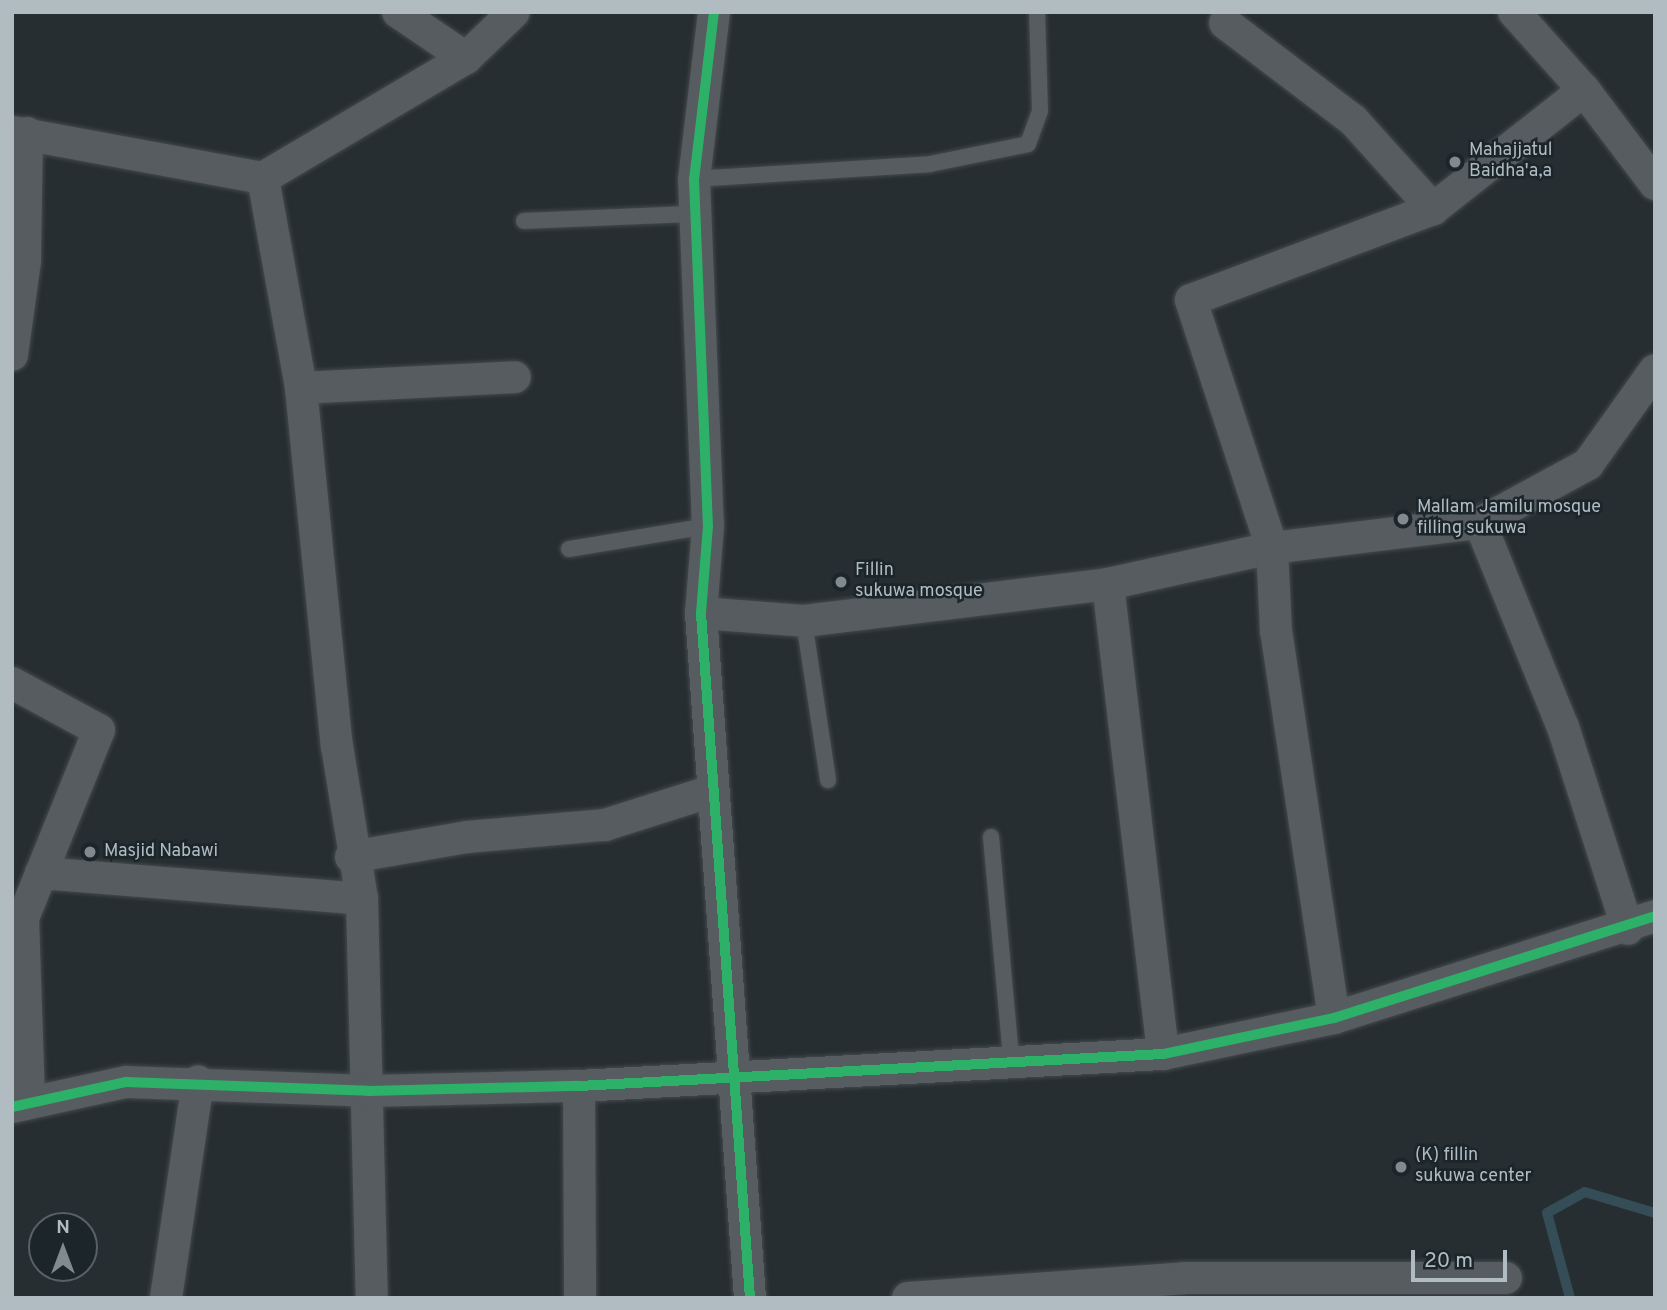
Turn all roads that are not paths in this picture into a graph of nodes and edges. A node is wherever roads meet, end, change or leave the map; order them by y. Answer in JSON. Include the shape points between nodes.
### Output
{"nodes":[{"id":1,"x":398,"y":12,"type":"edge"},
{"id":2,"x":514,"y":12,"type":"edge"},
{"id":3,"x":714,"y":12,"type":"edge"},
{"id":4,"x":1037,"y":12,"type":"edge"},
{"id":5,"x":1514,"y":12,"type":"edge"},
{"id":6,"x":1225,"y":23,"type":"dead end"},
{"id":7,"x":467,"y":58,"type":"junction"},
{"id":8,"x":1584,"y":90,"type":"junction"},
{"id":9,"x":19,"y":133,"type":"edge"},
{"id":10,"x":264,"y":178,"type":"junction"},
{"id":11,"x":694,"y":179,"type":"junction"},
{"id":12,"x":1655,"y":184,"type":"edge"},
{"id":13,"x":1433,"y":209,"type":"junction"},
{"id":14,"x":694,"y":214,"type":"junction"},
{"id":15,"x":524,"y":221,"type":"dead end"},
{"id":16,"x":12,"y":355,"type":"edge"},
{"id":17,"x":1655,"y":370,"type":"edge"},
{"id":18,"x":515,"y":377,"type":"dead end"},
{"id":19,"x":301,"y":388,"type":"junction"},
{"id":20,"x":1480,"y":523,"type":"junction"},
{"id":21,"x":708,"y":526,"type":"junction"},
{"id":22,"x":1272,"y":548,"type":"junction"},
{"id":23,"x":569,"y":549,"type":"dead end"},
{"id":24,"x":1108,"y":584,"type":"junction"},
{"id":25,"x":701,"y":613,"type":"junction"},
{"id":26,"x":804,"y":621,"type":"junction"},
{"id":27,"x":12,"y":683,"type":"edge"},
{"id":28,"x":828,"y":780,"type":"dead end"},
{"id":29,"x":712,"y":790,"type":"junction"},
{"id":30,"x":991,"y":836,"type":"dead end"},
{"id":31,"x":351,"y":857,"type":"junction"},
{"id":32,"x":41,"y":873,"type":"junction"},
{"id":33,"x":362,"y":899,"type":"junction"},
{"id":34,"x":1641,"y":923,"type":"edge"},
{"id":35,"x":1334,"y":1018,"type":"junction"},
{"id":36,"x":1163,"y":1054,"type":"junction"},
{"id":37,"x":1012,"y":1067,"type":"junction"},
{"id":38,"x":198,"y":1082,"type":"junction"},
{"id":39,"x":733,"y":1082,"type":"junction"},
{"id":40,"x":579,"y":1086,"type":"junction"},
{"id":41,"x":368,"y":1090,"type":"junction"},
{"id":42,"x":21,"y":1103,"type":"edge"},
{"id":43,"x":1506,"y":1278,"type":"dead end"},
{"id":44,"x":1184,"y":1288,"type":"edge"},
{"id":45,"x":166,"y":1298,"type":"edge"},
{"id":46,"x":372,"y":1298,"type":"edge"},
{"id":47,"x":580,"y":1298,"type":"edge"},
{"id":48,"x":750,"y":1298,"type":"edge"},
{"id":49,"x":908,"y":1298,"type":"edge"}],
"edges":[{"from":1,"to":7,"type":"street"},
{"from":2,"to":7,"type":"street"},
{"from":3,"to":11,"type":"street"},
{"from":4,"to":11,"type":"lane","via":[[1040,111],[1028,144],[930,164]]},
{"from":5,"to":8,"type":"street"},
{"from":6,"to":13,"type":"street","via":[[1353,120]]},
{"from":7,"to":10,"type":"street"},
{"from":8,"to":12,"type":"street"},
{"from":8,"to":13,"type":"street"},
{"from":9,"to":10,"type":"street"},
{"from":9,"to":16,"type":"street","via":[[25,261]]},
{"from":10,"to":19,"type":"street"},
{"from":11,"to":14,"type":"street"},
{"from":13,"to":22,"type":"street","via":[[1191,300]]},
{"from":14,"to":15,"type":"lane"},
{"from":14,"to":21,"type":"street"},
{"from":17,"to":20,"type":"street","via":[[1588,464]]},
{"from":18,"to":19,"type":"street"},
{"from":19,"to":31,"type":"street"},
{"from":20,"to":22,"type":"street"},
{"from":20,"to":34,"type":"street"},
{"from":21,"to":23,"type":"lane"},
{"from":21,"to":25,"type":"street"},
{"from":22,"to":24,"type":"street"},
{"from":22,"to":35,"type":"street","via":[[1276,632]]},
{"from":24,"to":26,"type":"street"},
{"from":24,"to":36,"type":"street"},
{"from":25,"to":26,"type":"street"},
{"from":25,"to":29,"type":"street"},
{"from":26,"to":28,"type":"lane"},
{"from":27,"to":32,"type":"street","via":[[99,730]]},
{"from":29,"to":31,"type":"street","via":[[605,825],[467,837]]},
{"from":29,"to":39,"type":"street"},
{"from":30,"to":37,"type":"lane"},
{"from":31,"to":33,"type":"street"},
{"from":32,"to":33,"type":"street"},
{"from":32,"to":42,"type":"street","via":[[23,918]]},
{"from":33,"to":41,"type":"street"},
{"from":34,"to":35,"type":"street"},
{"from":35,"to":36,"type":"street"},
{"from":36,"to":37,"type":"street"},
{"from":37,"to":39,"type":"street"},
{"from":38,"to":41,"type":"street"},
{"from":38,"to":42,"type":"street","via":[[126,1083]]},
{"from":38,"to":45,"type":"street"},
{"from":39,"to":40,"type":"street"},
{"from":39,"to":48,"type":"street"},
{"from":40,"to":41,"type":"street"},
{"from":40,"to":47,"type":"street"},
{"from":41,"to":46,"type":"street"},
{"from":43,"to":44,"type":"street"},
{"from":44,"to":49,"type":"street"}]}
